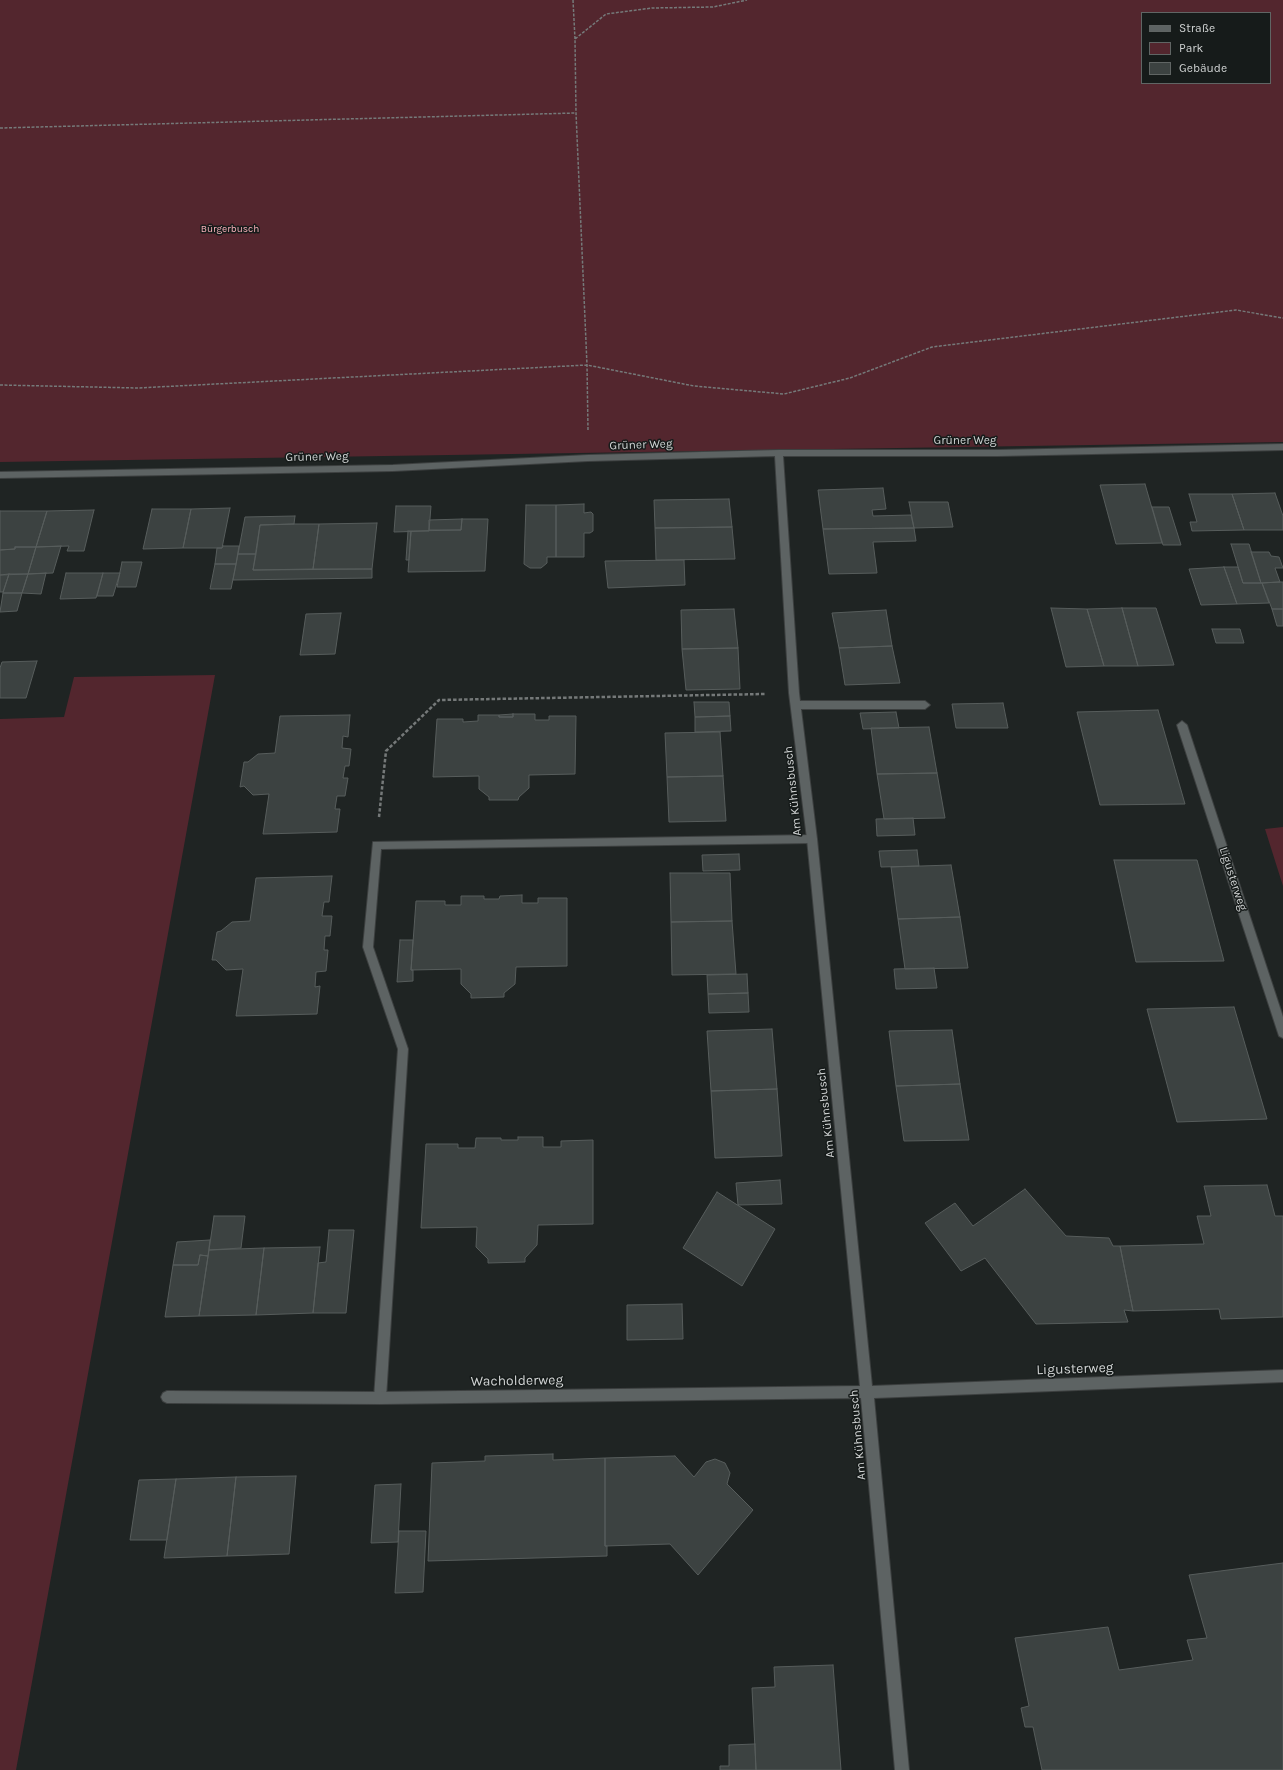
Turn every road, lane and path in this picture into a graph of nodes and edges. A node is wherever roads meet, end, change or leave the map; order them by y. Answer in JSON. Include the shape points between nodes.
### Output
{"nodes":[{"id":1,"x":573,"y":0,"type":"edge"},
{"id":2,"x":747,"y":0,"type":"edge"},
{"id":3,"x":575,"y":40,"type":"junction"},
{"id":4,"x":576,"y":113,"type":"junction"},
{"id":5,"x":0,"y":128,"type":"edge"},
{"id":6,"x":1283,"y":318,"type":"edge"},
{"id":7,"x":587,"y":365,"type":"junction"},
{"id":8,"x":0,"y":385,"type":"edge"},
{"id":9,"x":1283,"y":447,"type":"edge"},
{"id":10,"x":779,"y":453,"type":"junction"},
{"id":11,"x":588,"y":458,"type":"junction"},
{"id":12,"x":0,"y":475,"type":"edge"},
{"id":13,"x":794,"y":693,"type":"junction"},
{"id":14,"x":797,"y":705,"type":"junction"},
{"id":15,"x":926,"y":705,"type":"dead end"},
{"id":16,"x":1182,"y":725,"type":"dead end"},
{"id":17,"x":812,"y":839,"type":"junction"},
{"id":18,"x":376,"y":845,"type":"junction"},
{"id":19,"x":1283,"y":1033,"type":"edge"},
{"id":20,"x":1283,"y":1376,"type":"edge"},
{"id":21,"x":867,"y":1392,"type":"junction"},
{"id":22,"x":167,"y":1397,"type":"dead end"},
{"id":23,"x":380,"y":1398,"type":"junction"},
{"id":24,"x":902,"y":1770,"type":"edge"}],
"edges":[{"from":1,"to":3,"type":"path"},
{"from":2,"to":3,"type":"path","via":[[713,7],[652,8],[606,14]]},
{"from":3,"to":4,"type":"path"},
{"from":4,"to":5,"type":"path"},
{"from":4,"to":7,"type":"path"},
{"from":6,"to":7,"type":"path","via":[[1236,310],[932,347],[850,378],[784,394],[694,386]]},
{"from":7,"to":8,"type":"path","via":[[138,388]]},
{"from":7,"to":11,"type":"path"},
{"from":9,"to":10,"type":"street","name":"Grüner Weg","via":[[998,453]]},
{"from":10,"to":11,"type":"street","name":"Grüner Weg"},
{"from":10,"to":13,"type":"street","name":"Am Kühnsbusch"},
{"from":11,"to":12,"type":"street","name":"Grüner Weg","via":[[393,468]]},
{"from":13,"to":14,"type":"street","name":"Am Kühnsbusch"},
{"from":13,"to":18,"type":"path","via":[[439,700],[386,751]]},
{"from":14,"to":15,"type":"street"},
{"from":14,"to":17,"type":"street","name":"Am Kühnsbusch"},
{"from":16,"to":19,"type":"street","name":"Ligusterweg"},
{"from":17,"to":18,"type":"street"},
{"from":17,"to":21,"type":"street","name":"Am Kühnsbusch"},
{"from":18,"to":23,"type":"street","via":[[368,947],[403,1048]]},
{"from":20,"to":21,"type":"street","name":"Ligusterweg"},
{"from":21,"to":23,"type":"street","name":"Wacholderweg"},
{"from":21,"to":24,"type":"street","name":"Am Kühnsbusch"},
{"from":22,"to":23,"type":"street","name":"Wacholderweg"}]}
